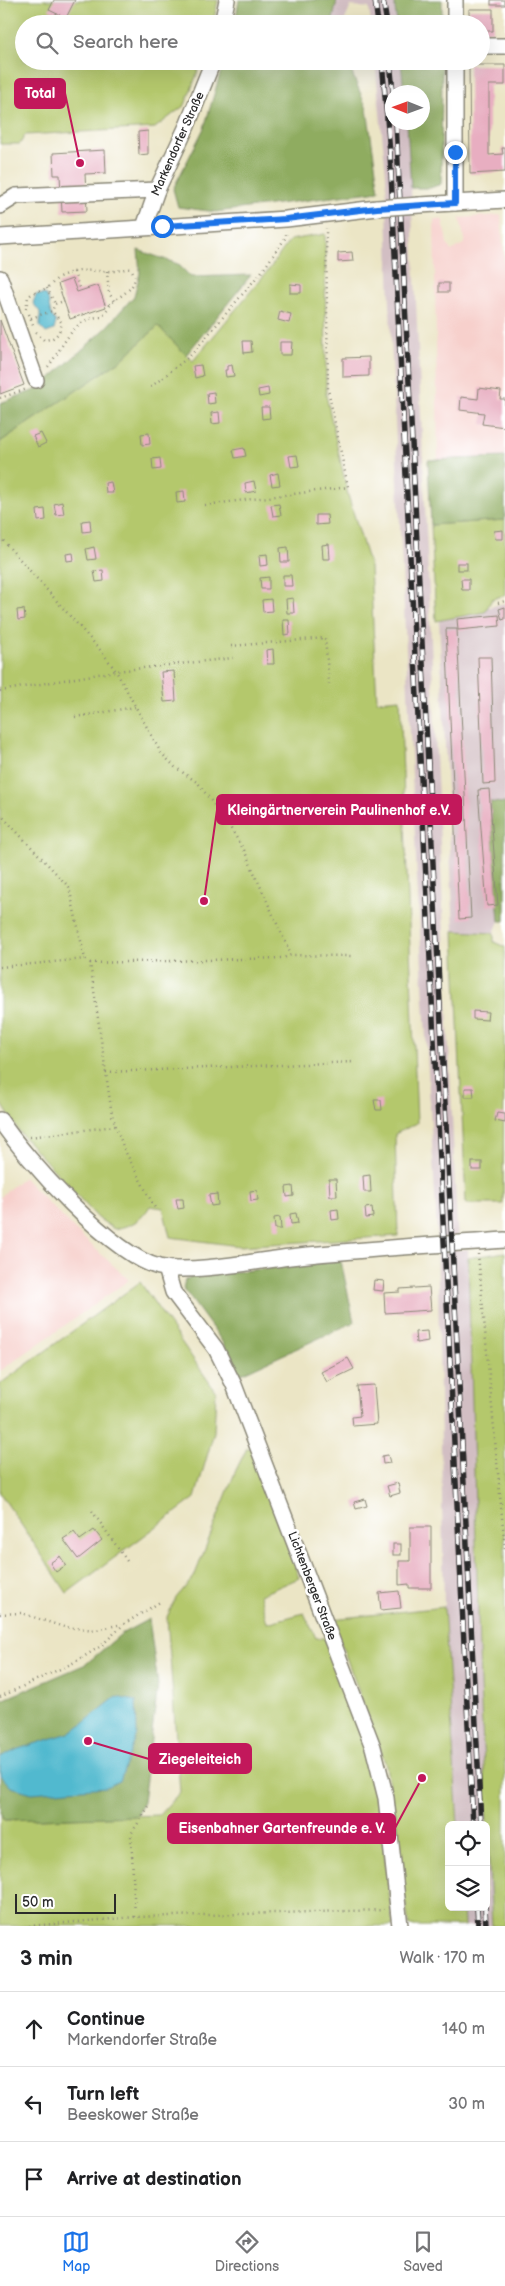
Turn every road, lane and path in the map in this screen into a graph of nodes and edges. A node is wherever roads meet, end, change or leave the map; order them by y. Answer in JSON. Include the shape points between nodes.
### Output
{"nodes":[{"id":1,"x":227,"y":0,"type":"edge"},
{"id":2,"x":454,"y":0,"type":"edge"},
{"id":3,"x":224,"y":15,"type":"edge"},
{"id":4,"x":454,"y":15,"type":"edge"},
{"id":5,"x":490,"y":46,"type":"edge"},
{"id":6,"x":505,"y":46,"type":"edge"},
{"id":7,"x":209,"y":70,"type":"edge"},
{"id":8,"x":454,"y":70,"type":"edge"},
{"id":9,"x":157,"y":190,"type":"junction"},
{"id":10,"x":505,"y":200,"type":"edge"},
{"id":11,"x":455,"y":203,"type":"junction"},
{"id":12,"x":0,"y":206,"type":"edge"},
{"id":13,"x":326,"y":214,"type":"junction"},
{"id":14,"x":286,"y":219,"type":"junction"},
{"id":15,"x":144,"y":227,"type":"junction"},
{"id":16,"x":0,"y":237,"type":"edge"},
{"id":17,"x":107,"y":270,"type":"junction"},
{"id":18,"x":74,"y":272,"type":"junction"},
{"id":19,"x":0,"y":278,"type":"edge"},
{"id":20,"x":47,"y":288,"type":"junction"},
{"id":21,"x":80,"y":291,"type":"dead end"},
{"id":22,"x":61,"y":302,"type":"dead end"},
{"id":23,"x":104,"y":303,"type":"dead end"},
{"id":24,"x":113,"y":303,"type":"junction"},
{"id":25,"x":54,"y":304,"type":"junction"},
{"id":26,"x":51,"y":311,"type":"junction"},
{"id":27,"x":40,"y":315,"type":"dead end"},
{"id":28,"x":59,"y":333,"type":"junction"},
{"id":29,"x":66,"y":339,"type":"junction"},
{"id":30,"x":36,"y":380,"type":"junction"},
{"id":31,"x":151,"y":387,"type":"dead end"},
{"id":32,"x":0,"y":398,"type":"edge"},
{"id":33,"x":204,"y":506,"type":"dead end"},
{"id":34,"x":0,"y":537,"type":"edge"},
{"id":35,"x":505,"y":601,"type":"edge"},
{"id":36,"x":498,"y":603,"type":"dead end"},
{"id":37,"x":231,"y":646,"type":"dead end"},
{"id":38,"x":233,"y":658,"type":"dead end"},
{"id":39,"x":116,"y":670,"type":"junction"},
{"id":40,"x":328,"y":684,"type":"dead end"},
{"id":41,"x":0,"y":691,"type":"edge"},
{"id":42,"x":135,"y":707,"type":"junction"},
{"id":43,"x":75,"y":717,"type":"dead end"},
{"id":44,"x":0,"y":814,"type":"edge"},
{"id":45,"x":291,"y":955,"type":"junction"},
{"id":46,"x":351,"y":956,"type":"dead end"},
{"id":47,"x":85,"y":959,"type":"junction"},
{"id":48,"x":90,"y":963,"type":"junction"},
{"id":49,"x":0,"y":967,"type":"edge"},
{"id":50,"x":354,"y":1062,"type":"dead end"},
{"id":51,"x":106,"y":1072,"type":"junction"},
{"id":52,"x":0,"y":1120,"type":"edge"},
{"id":53,"x":115,"y":1126,"type":"junction"},
{"id":54,"x":13,"y":1140,"type":"junction"},
{"id":55,"x":155,"y":1208,"type":"dead end"},
{"id":56,"x":505,"y":1240,"type":"edge"},
{"id":57,"x":477,"y":1242,"type":"junction"},
{"id":58,"x":166,"y":1268,"type":"junction"},
{"id":59,"x":92,"y":1512,"type":"dead end"},
{"id":60,"x":505,"y":1549,"type":"edge"},
{"id":61,"x":127,"y":1561,"type":"dead end"},
{"id":62,"x":160,"y":1602,"type":"dead end"},
{"id":63,"x":0,"y":1614,"type":"edge"},
{"id":64,"x":124,"y":1624,"type":"junction"},
{"id":65,"x":0,"y":1697,"type":"edge"},
{"id":66,"x":149,"y":1806,"type":"dead end"},
{"id":67,"x":398,"y":1909,"type":"junction"},
{"id":68,"x":135,"y":1917,"type":"junction"},
{"id":69,"x":29,"y":1926,"type":"edge"},
{"id":70,"x":400,"y":1926,"type":"edge"}],
"edges":[{"from":1,"to":3,"type":"street"},
{"from":2,"to":4,"type":"street"},
{"from":5,"to":6,"type":"street"},
{"from":7,"to":9,"type":"street","name":"Markendorfer Straße"},
{"from":8,"to":11,"type":"street"},
{"from":9,"to":12,"type":"street","via":[[16,196]]},
{"from":9,"to":15,"type":"street","name":"Markendorfer Straße"},
{"from":10,"to":11,"type":"street"},
{"from":11,"to":13,"type":"street","bridge":true},
{"from":13,"to":14,"type":"street"},
{"from":13,"to":33,"type":"path","via":[[328,388],[348,487]]},
{"from":14,"to":15,"type":"street"},
{"from":14,"to":31,"type":"path","via":[[286,237],[263,270],[191,355]]},
{"from":15,"to":16,"type":"street"},
{"from":17,"to":18,"type":"path"},
{"from":17,"to":24,"type":"path"},
{"from":17,"to":24,"type":"path","via":[[125,268],[134,274],[130,288]]},
{"from":18,"to":20,"type":"path","via":[[58,278]]},
{"from":18,"to":21,"type":"path"},
{"from":19,"to":30,"type":"street"},
{"from":20,"to":25,"type":"path"},
{"from":20,"to":28,"type":"path","via":[[35,290],[28,297],[27,310],[37,335],[44,340],[53,339]]},
{"from":22,"to":25,"type":"path"},
{"from":23,"to":24,"type":"path"},
{"from":24,"to":29,"type":"path","via":[[101,317],[81,322]]},
{"from":25,"to":26,"type":"path"},
{"from":26,"to":27,"type":"path"},
{"from":26,"to":28,"type":"path","via":[[62,323]]},
{"from":28,"to":29,"type":"path"},
{"from":29,"to":30,"type":"path","via":[[56,357]]},
{"from":30,"to":32,"type":"path","via":[[31,388]]},
{"from":34,"to":39,"type":"path"},
{"from":35,"to":36,"type":"path"},
{"from":37,"to":40,"type":"path","via":[[325,638]]},
{"from":38,"to":39,"type":"path"},
{"from":39,"to":41,"type":"path"},
{"from":39,"to":42,"type":"path"},
{"from":42,"to":43,"type":"path"},
{"from":42,"to":45,"type":"path","via":[[161,754],[198,783],[228,824],[244,850]]},
{"from":44,"to":47,"type":"path","via":[[68,887]]},
{"from":45,"to":46,"type":"path"},
{"from":45,"to":48,"type":"path","via":[[283,958]]},
{"from":47,"to":48,"type":"path"},
{"from":47,"to":49,"type":"path"},
{"from":48,"to":51,"type":"path"},
{"from":50,"to":51,"type":"path"},
{"from":51,"to":53,"type":"path"},
{"from":52,"to":54,"type":"street"},
{"from":53,"to":54,"type":"path"},
{"from":53,"to":55,"type":"path"},
{"from":54,"to":58,"type":"street","via":[[90,1222],[140,1258]]},
{"from":56,"to":57,"type":"street"},
{"from":57,"to":58,"type":"street","via":[[374,1248]]},
{"from":57,"to":60,"type":"path"},
{"from":58,"to":67,"type":"street","name":"Lichtenberger Straße","via":[[173,1292],[216,1349],[234,1385],[373,1747],[386,1798]]},
{"from":59,"to":61,"type":"path"},
{"from":62,"to":64,"type":"path"},
{"from":63,"to":64,"type":"path","via":[[21,1613],[64,1628],[96,1630]]},
{"from":64,"to":65,"type":"path","via":[[101,1646],[75,1662]]},
{"from":66,"to":68,"type":"path","via":[[131,1834]]},
{"from":67,"to":68,"type":"path"},
{"from":67,"to":70,"type":"street","name":"Lichtenberger Straße"},
{"from":68,"to":69,"type":"path"}]}
